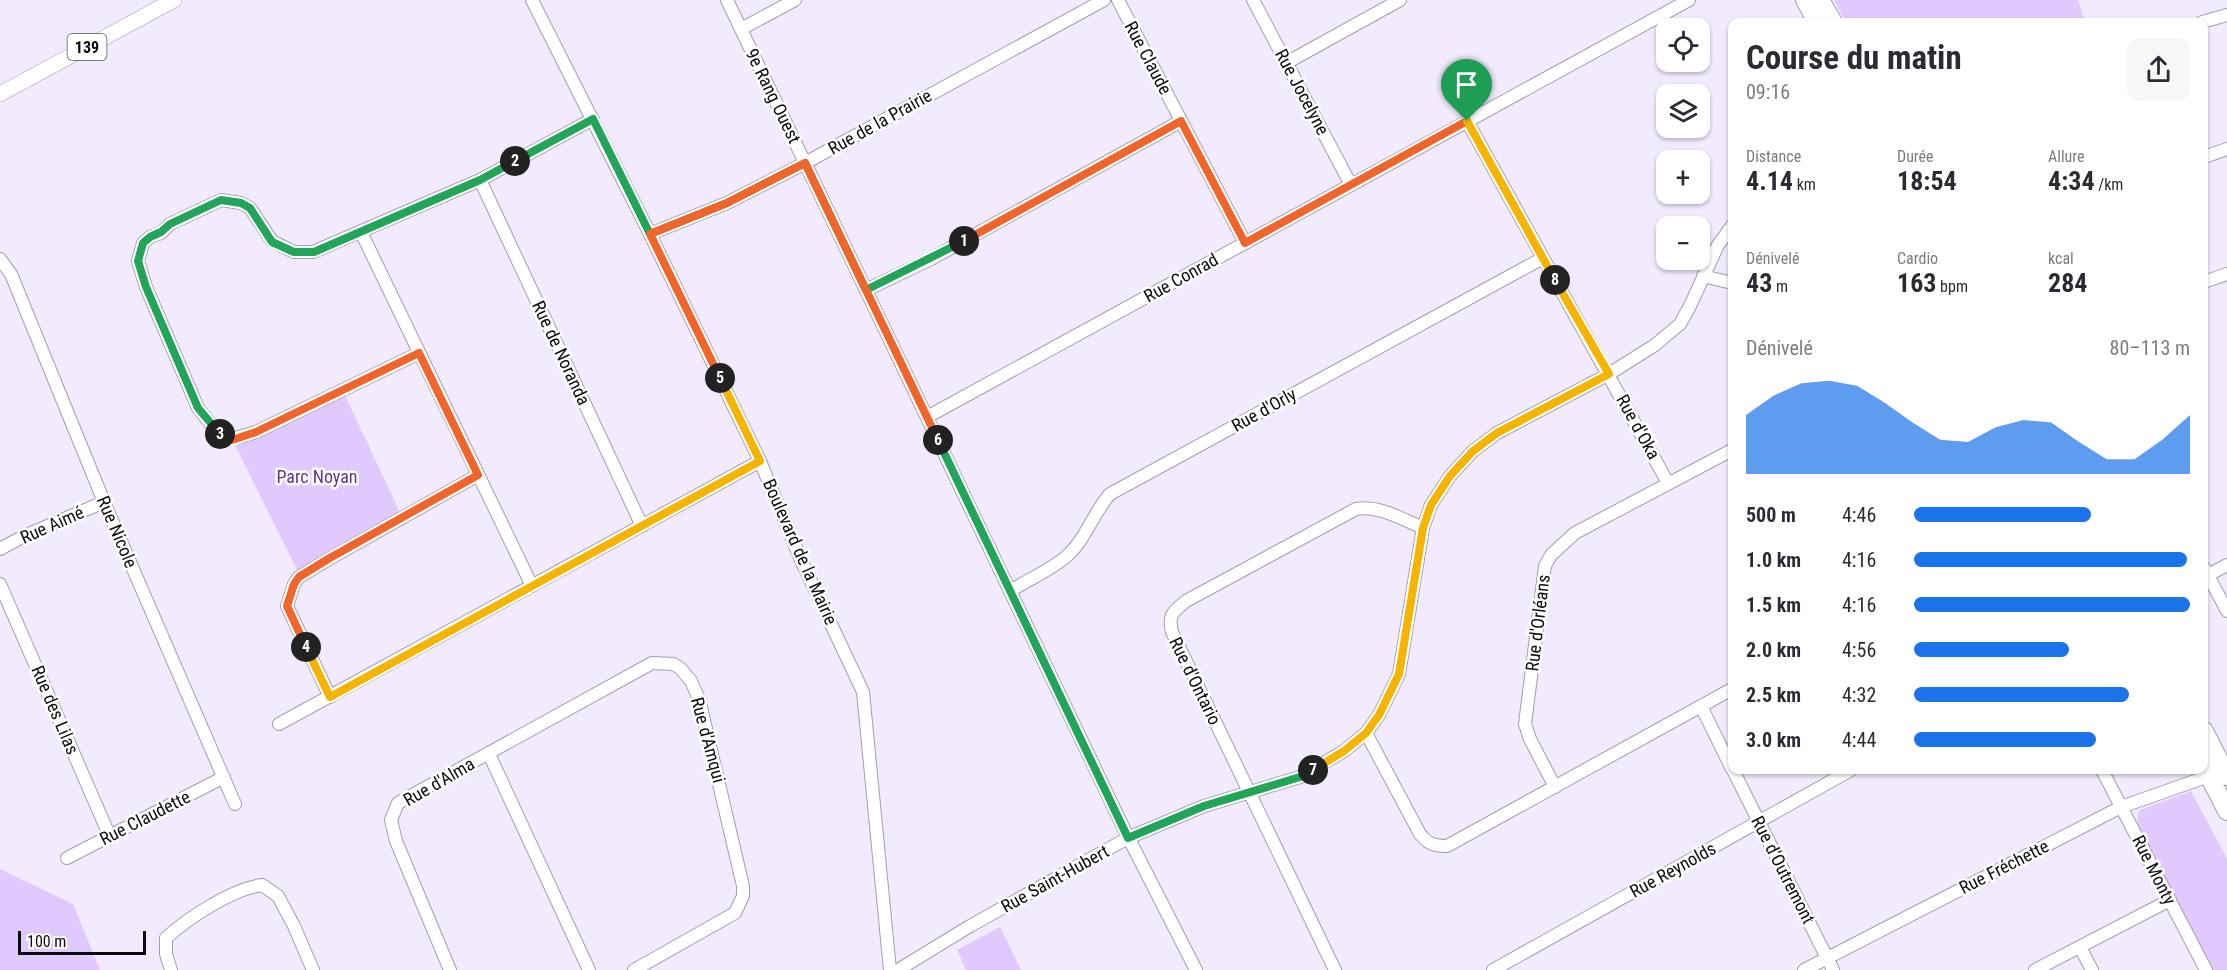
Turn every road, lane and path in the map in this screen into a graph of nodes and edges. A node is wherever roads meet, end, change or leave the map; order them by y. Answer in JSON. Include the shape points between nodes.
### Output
{"nodes":[{"id":1,"x":174,"y":0,"type":"edge"},
{"id":2,"x":532,"y":0,"type":"edge"},
{"id":3,"x":727,"y":0,"type":"edge"},
{"id":4,"x":795,"y":0,"type":"edge"},
{"id":5,"x":1104,"y":0,"type":"edge"},
{"id":6,"x":1118,"y":0,"type":"edge"},
{"id":7,"x":1253,"y":0,"type":"edge"},
{"id":8,"x":1400,"y":0,"type":"edge"},
{"id":9,"x":1689,"y":0,"type":"edge"},
{"id":10,"x":1805,"y":0,"type":"edge"},
{"id":11,"x":1820,"y":0,"type":"edge"},
{"id":12,"x":2227,"y":15,"type":"edge"},
{"id":13,"x":1815,"y":18,"type":"edge"},
{"id":14,"x":1831,"y":18,"type":"edge"},
{"id":15,"x":2208,"y":20,"type":"edge"},
{"id":16,"x":741,"y":29,"type":"junction"},
{"id":17,"x":1286,"y":63,"type":"junction"},
{"id":18,"x":0,"y":94,"type":"edge"},
{"id":19,"x":593,"y":119,"type":"junction"},
{"id":20,"x":1181,"y":121,"type":"junction"},
{"id":21,"x":1467,"y":121,"type":"junction"},
{"id":22,"x":2227,"y":149,"type":"edge"},
{"id":23,"x":2208,"y":156,"type":"edge"},
{"id":24,"x":805,"y":163,"type":"junction"},
{"id":25,"x":480,"y":180,"type":"junction"},
{"id":26,"x":1351,"y":184,"type":"junction"},
{"id":27,"x":1728,"y":231,"type":"edge"},
{"id":28,"x":361,"y":232,"type":"junction"},
{"id":29,"x":650,"y":234,"type":"junction"},
{"id":30,"x":1245,"y":243,"type":"junction"},
{"id":31,"x":1543,"y":258,"type":"junction"},
{"id":32,"x":0,"y":259,"type":"edge"},
{"id":33,"x":2227,"y":274,"type":"edge"},
{"id":34,"x":1703,"y":276,"type":"junction"},
{"id":35,"x":2208,"y":281,"type":"edge"},
{"id":36,"x":1728,"y":282,"type":"edge"},
{"id":37,"x":866,"y":290,"type":"junction"},
{"id":38,"x":419,"y":353,"type":"junction"},
{"id":39,"x":1609,"y":374,"type":"junction"},
{"id":40,"x":927,"y":417,"type":"junction"},
{"id":41,"x":1728,"y":452,"type":"edge"},
{"id":42,"x":760,"y":461,"type":"junction"},
{"id":43,"x":478,"y":475,"type":"junction"},
{"id":44,"x":1668,"y":483,"type":"junction"},
{"id":45,"x":104,"y":502,"type":"junction"},
{"id":46,"x":642,"y":526,"type":"junction"},
{"id":47,"x":1423,"y":528,"type":"junction"},
{"id":48,"x":0,"y":549,"type":"edge"},
{"id":49,"x":2227,"y":565,"type":"edge"},
{"id":50,"x":2208,"y":573,"type":"edge"},
{"id":51,"x":2208,"y":579,"type":"edge"},
{"id":52,"x":0,"y":584,"type":"edge"},
{"id":53,"x":532,"y":586,"type":"junction"},
{"id":54,"x":1010,"y":591,"type":"junction"},
{"id":55,"x":2227,"y":611,"type":"edge"},
{"id":56,"x":1728,"y":691,"type":"edge"},
{"id":57,"x":330,"y":697,"type":"junction"},
{"id":58,"x":1701,"y":706,"type":"junction"},
{"id":59,"x":279,"y":724,"type":"dead end"},
{"id":60,"x":1366,"y":733,"type":"junction"},
{"id":61,"x":2208,"y":739,"type":"edge"},
{"id":62,"x":489,"y":754,"type":"junction"},
{"id":63,"x":1728,"y":759,"type":"edge"},
{"id":64,"x":1735,"y":774,"type":"edge"},
{"id":65,"x":1844,"y":774,"type":"edge"},
{"id":66,"x":2104,"y":774,"type":"edge"},
{"id":67,"x":2199,"y":774,"type":"edge"},
{"id":68,"x":2208,"y":774,"type":"edge"},
{"id":69,"x":2227,"y":776,"type":"edge"},
{"id":70,"x":224,"y":777,"type":"junction"},
{"id":71,"x":1555,"y":788,"type":"junction"},
{"id":72,"x":1250,"y":793,"type":"junction"},
{"id":73,"x":235,"y":804,"type":"dead end"},
{"id":74,"x":2121,"y":807,"type":"junction"},
{"id":75,"x":2227,"y":811,"type":"edge"},
{"id":76,"x":1759,"y":822,"type":"junction"},
{"id":77,"x":110,"y":837,"type":"junction"},
{"id":78,"x":1128,"y":838,"type":"junction"},
{"id":79,"x":67,"y":858,"type":"dead end"},
{"id":80,"x":2170,"y":900,"type":"junction"},
{"id":81,"x":2079,"y":947,"type":"junction"},
{"id":82,"x":1826,"y":957,"type":"junction"},
{"id":83,"x":171,"y":970,"type":"edge"},
{"id":84,"x":313,"y":970,"type":"edge"},
{"id":85,"x":450,"y":970,"type":"edge"},
{"id":86,"x":589,"y":970,"type":"edge"},
{"id":87,"x":634,"y":970,"type":"edge"},
{"id":88,"x":890,"y":970,"type":"edge"},
{"id":89,"x":898,"y":970,"type":"edge"},
{"id":90,"x":1196,"y":970,"type":"edge"},
{"id":91,"x":1335,"y":970,"type":"edge"},
{"id":92,"x":1493,"y":970,"type":"edge"},
{"id":93,"x":1804,"y":970,"type":"edge"},
{"id":94,"x":1833,"y":970,"type":"edge"},
{"id":95,"x":2035,"y":970,"type":"edge"},
{"id":96,"x":2092,"y":970,"type":"edge"},
{"id":97,"x":2206,"y":970,"type":"edge"}],
"edges":[{"from":1,"to":18,"type":"main road","number":"139"},
{"from":2,"to":19,"type":"street","name":"Boulevard de la Mairie"},
{"from":3,"to":16,"type":"street","name":"9e Rang Ouest"},
{"from":4,"to":16,"type":"street"},
{"from":5,"to":24,"type":"street","name":"Rue de la Prairie"},
{"from":6,"to":20,"type":"street","name":"Rue Claude"},
{"from":7,"to":17,"type":"street","name":"Rue Jocelyne"},
{"from":8,"to":17,"type":"street"},
{"from":9,"to":21,"type":"street","name":"Rue Conrad"},
{"from":10,"to":13,"type":"highway"},
{"from":11,"to":14,"type":"highway"},
{"from":12,"to":15,"type":"street"},
{"from":16,"to":24,"type":"street","name":"9e Rang Ouest"},
{"from":17,"to":26,"type":"street","name":"Rue Jocelyne"},
{"from":19,"to":25,"type":"street"},
{"from":19,"to":29,"type":"street","name":"Boulevard de la Mairie"},
{"from":20,"to":30,"type":"street","name":"Rue Claude"},
{"from":20,"to":37,"type":"street"},
{"from":21,"to":26,"type":"street","name":"Rue Conrad"},
{"from":21,"to":31,"type":"street","name":"Rue d'Oka"},
{"from":22,"to":23,"type":"street"},
{"from":24,"to":29,"type":"street","name":"Rue de la Prairie","via":[[727,203]]},
{"from":24,"to":37,"type":"street","name":"9e Rang Ouest"},
{"from":25,"to":28,"type":"street"},
{"from":25,"to":46,"type":"street","name":"Rue de Noranda"},
{"from":26,"to":30,"type":"street","name":"Rue Conrad"},
{"from":27,"to":34,"type":"street","name":"Rue Saint-Hubert"},
{"from":28,"to":38,"type":"street"},
{"from":28,"to":38,"type":"street","via":[[314,252],[294,252],[272,242],[250,208],[221,200],[150,237],[143,243],[138,261],[198,408],[218,433],[232,440]]},
{"from":29,"to":42,"type":"street","name":"Boulevard de la Mairie"},
{"from":30,"to":40,"type":"street","name":"Rue Conrad"},
{"from":31,"to":39,"type":"street","name":"Rue d'Oka"},
{"from":31,"to":54,"type":"street","name":"Rue d'Orly","via":[[1110,494],[1067,556]]},
{"from":32,"to":45,"type":"street","name":"Rue Nicole","via":[[11,274]]},
{"from":33,"to":35,"type":"street"},
{"from":34,"to":36,"type":"street"},
{"from":34,"to":39,"type":"street","name":"Rue Saint-Hubert","via":[[1680,324]]},
{"from":37,"to":40,"type":"street","name":"9e Rang Ouest"},
{"from":38,"to":43,"type":"street"},
{"from":39,"to":44,"type":"street","name":"Rue d'Oka"},
{"from":39,"to":47,"type":"street","name":"Rue Saint-Hubert","via":[[1497,433],[1473,451],[1431,505]]},
{"from":40,"to":54,"type":"street","name":"9e Rang Ouest"},
{"from":41,"to":44,"type":"street","name":"Rue d'Orléans"},
{"from":42,"to":46,"type":"street"},
{"from":42,"to":88,"type":"street","name":"Boulevard de la Mairie","via":[[863,692]]},
{"from":43,"to":53,"type":"street"},
{"from":43,"to":57,"type":"street","via":[[328,559],[294,584],[287,606]]},
{"from":44,"to":71,"type":"street","name":"Rue d'Orléans","via":[[1575,533],[1545,566],[1525,724]]},
{"from":45,"to":48,"type":"street","name":"Rue Aimé"},
{"from":45,"to":70,"type":"street","name":"Rue Nicole"},
{"from":46,"to":53,"type":"street"},
{"from":47,"to":60,"type":"street","name":"Rue Saint-Hubert","via":[[1399,674]]},
{"from":47,"to":72,"type":"street","name":"Rue d'Ontario","via":[[1380,510],[1356,509],[1186,601],[1171,614],[1172,632]]},
{"from":49,"to":50,"type":"street"},
{"from":51,"to":55,"type":"street"},
{"from":52,"to":77,"type":"street","name":"Rue des Lilas"},
{"from":53,"to":57,"type":"street"},
{"from":54,"to":78,"type":"street","name":"9e Rang Ouest"},
{"from":56,"to":58,"type":"street"},
{"from":57,"to":59,"type":"street"},
{"from":58,"to":63,"type":"street","name":"Rue d'Outremont"},
{"from":58,"to":71,"type":"street"},
{"from":60,"to":71,"type":"street","via":[[1420,834],[1436,846],[1462,839]]},
{"from":60,"to":72,"type":"street","name":"Rue Saint-Hubert","via":[[1300,777]]},
{"from":61,"to":69,"type":"highway"},
{"from":62,"to":85,"type":"street","name":"Rue d'Alma","via":[[399,803],[391,820],[396,841]]},
{"from":62,"to":86,"type":"street","name":"Rue d'Alma"},
{"from":62,"to":87,"type":"street","name":"Rue d'Amqui","via":[[652,663],[673,664],[691,681],[726,809],[742,896],[735,913]]},
{"from":64,"to":76,"type":"street","name":"Rue d'Outremont"},
{"from":65,"to":76,"type":"street","name":"Rue Reynolds"},
{"from":66,"to":74,"type":"street","name":"Rue Monty"},
{"from":67,"to":74,"type":"street","name":"Rue Fréchette"},
{"from":68,"to":75,"type":"highway"},
{"from":70,"to":73,"type":"street","name":"Rue Nicole"},
{"from":70,"to":77,"type":"street","name":"Rue Claudette"},
{"from":72,"to":78,"type":"street","name":"Rue Saint-Hubert","via":[[1204,806]]},
{"from":72,"to":91,"type":"street","name":"Rue d'Ontario"},
{"from":74,"to":80,"type":"street","name":"Rue Monty"},
{"from":74,"to":82,"type":"street","name":"Rue Fréchette"},
{"from":76,"to":82,"type":"street","name":"Rue d'Outremont"},
{"from":76,"to":92,"type":"street","name":"Rue Reynolds"},
{"from":77,"to":79,"type":"street","name":"Rue Claudette"},
{"from":78,"to":89,"type":"street","name":"Rue Saint-Hubert"},
{"from":78,"to":90,"type":"street","name":"9e Rang Ouest"},
{"from":80,"to":81,"type":"street"},
{"from":80,"to":97,"type":"street","name":"Rue Monty"},
{"from":81,"to":95,"type":"street"},
{"from":81,"to":96,"type":"street"},
{"from":82,"to":93,"type":"street","name":"Rue Fréchette"},
{"from":82,"to":94,"type":"street","name":"Rue d'Outremont"},
{"from":83,"to":84,"type":"street","via":[[166,938],[179,926],[241,891],[262,885],[278,896]]}]}
